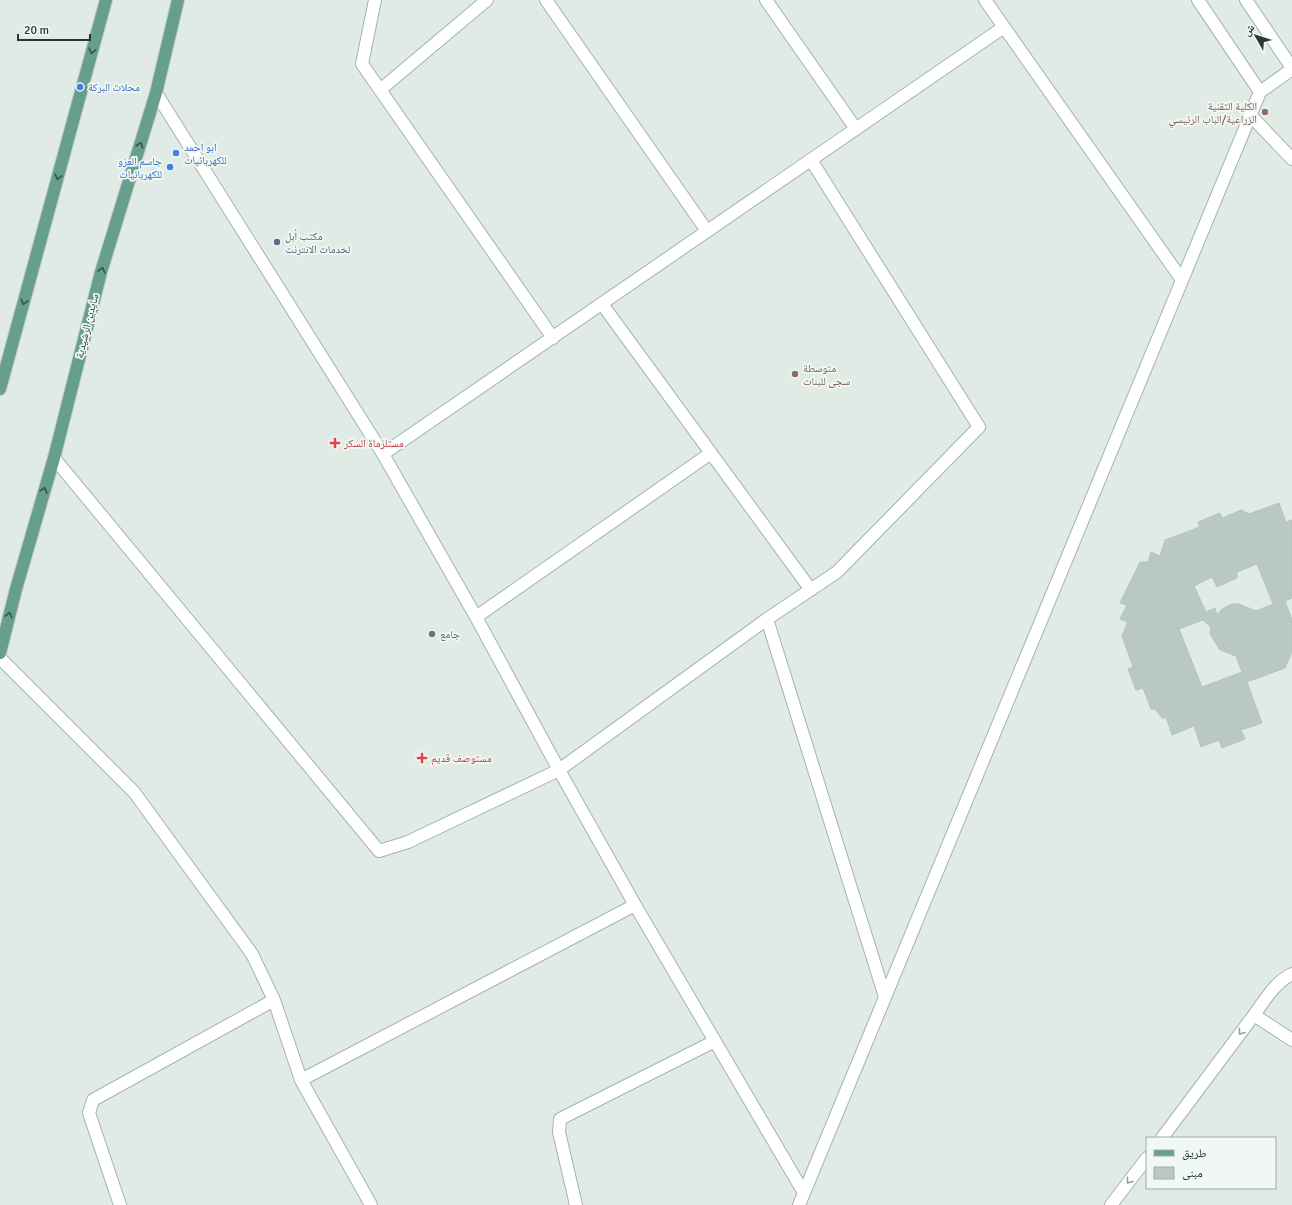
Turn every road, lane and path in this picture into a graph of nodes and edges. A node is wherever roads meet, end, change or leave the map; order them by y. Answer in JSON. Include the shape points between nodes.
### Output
{"nodes":[{"id":1,"x":106,"y":0,"type":"edge"},
{"id":2,"x":178,"y":0,"type":"edge"},
{"id":3,"x":375,"y":0,"type":"edge"},
{"id":4,"x":487,"y":0,"type":"edge"},
{"id":5,"x":546,"y":0,"type":"edge"},
{"id":6,"x":766,"y":0,"type":"edge"},
{"id":7,"x":984,"y":0,"type":"edge"},
{"id":8,"x":1198,"y":0,"type":"edge"},
{"id":9,"x":1246,"y":0,"type":"edge"},
{"id":10,"x":1004,"y":27,"type":"junction"},
{"id":11,"x":1292,"y":69,"type":"edge"},
{"id":12,"x":380,"y":90,"type":"junction"},
{"id":13,"x":1260,"y":92,"type":"junction"},
{"id":14,"x":156,"y":93,"type":"junction"},
{"id":15,"x":1250,"y":115,"type":"junction"},
{"id":16,"x":856,"y":129,"type":"junction"},
{"id":17,"x":1292,"y":159,"type":"edge"},
{"id":18,"x":811,"y":160,"type":"junction"},
{"id":19,"x":707,"y":231,"type":"junction"},
{"id":20,"x":1182,"y":280,"type":"junction"},
{"id":21,"x":602,"y":304,"type":"junction"},
{"id":22,"x":553,"y":338,"type":"junction"},
{"id":23,"x":0,"y":389,"type":"edge"},
{"id":24,"x":711,"y":452,"type":"junction"},
{"id":25,"x":383,"y":454,"type":"junction"},
{"id":26,"x":54,"y":458,"type":"junction"},
{"id":27,"x":811,"y":590,"type":"junction"},
{"id":28,"x":476,"y":617,"type":"junction"},
{"id":29,"x":767,"y":619,"type":"junction"},
{"id":30,"x":0,"y":653,"type":"edge"},
{"id":31,"x":0,"y":658,"type":"edge"},
{"id":32,"x":559,"y":770,"type":"junction"},
{"id":33,"x":635,"y":905,"type":"junction"},
{"id":34,"x":1292,"y":974,"type":"edge"},
{"id":35,"x":885,"y":997,"type":"junction"},
{"id":36,"x":274,"y":1000,"type":"junction"},
{"id":37,"x":1254,"y":1015,"type":"junction"},
{"id":38,"x":1292,"y":1040,"type":"edge"},
{"id":39,"x":715,"y":1041,"type":"junction"},
{"id":40,"x":301,"y":1080,"type":"junction"},
{"id":41,"x":1163,"y":1137,"type":"edge"},
{"id":42,"x":1146,"y":1159,"type":"edge"},
{"id":43,"x":804,"y":1193,"type":"junction"},
{"id":44,"x":120,"y":1205,"type":"edge"},
{"id":45,"x":371,"y":1205,"type":"edge"},
{"id":46,"x":576,"y":1205,"type":"edge"},
{"id":47,"x":799,"y":1205,"type":"edge"},
{"id":48,"x":1111,"y":1205,"type":"edge"}],
"edges":[{"from":1,"to":23,"type":"main road","one_way":true},
{"from":2,"to":14,"type":"main road","name":"سايدين الرشيدية"},
{"from":3,"to":12,"type":"street","via":[[362,64]]},
{"from":4,"to":12,"type":"street"},
{"from":5,"to":19,"type":"street"},
{"from":6,"to":16,"type":"street"},
{"from":7,"to":10,"type":"street"},
{"from":8,"to":13,"type":"street"},
{"from":9,"to":11,"type":"street"},
{"from":10,"to":16,"type":"street"},
{"from":10,"to":20,"type":"street"},
{"from":11,"to":13,"type":"street"},
{"from":12,"to":22,"type":"street"},
{"from":13,"to":15,"type":"street"},
{"from":14,"to":25,"type":"street"},
{"from":26,"to":14,"type":"main road","name":"سايدين الرشيدية","one_way":true,"via":[[101,272]]},
{"from":15,"to":17,"type":"street"},
{"from":15,"to":20,"type":"street"},
{"from":16,"to":18,"type":"street"},
{"from":18,"to":19,"type":"street"},
{"from":18,"to":27,"type":"street","via":[[979,427],[837,572]]},
{"from":19,"to":21,"type":"street"},
{"from":20,"to":35,"type":"street"},
{"from":21,"to":22,"type":"street"},
{"from":21,"to":24,"type":"street"},
{"from":22,"to":25,"type":"street"},
{"from":24,"to":27,"type":"street"},
{"from":24,"to":28,"type":"street"},
{"from":25,"to":28,"type":"street"},
{"from":30,"to":26,"type":"main road","name":"سايدين الرشيدية","one_way":true},
{"from":26,"to":32,"type":"street","via":[[379,851],[408,842]]},
{"from":27,"to":29,"type":"street"},
{"from":28,"to":32,"type":"street"},
{"from":29,"to":32,"type":"street"},
{"from":29,"to":35,"type":"street"},
{"from":31,"to":36,"type":"street","via":[[134,792],[252,954]]},
{"from":32,"to":33,"type":"street"},
{"from":33,"to":39,"type":"street"},
{"from":33,"to":40,"type":"street"},
{"from":34,"to":37,"type":"street","via":[[1276,985]]},
{"from":35,"to":43,"type":"street"},
{"from":36,"to":40,"type":"street"},
{"from":36,"to":44,"type":"street","via":[[93,1100],[89,1112]]},
{"from":37,"to":38,"type":"street"},
{"from":37,"to":41,"type":"street","one_way":true},
{"from":39,"to":43,"type":"street"},
{"from":39,"to":46,"type":"street","via":[[560,1120],[558,1132]]},
{"from":40,"to":45,"type":"street"},
{"from":42,"to":48,"type":"street","one_way":true},
{"from":43,"to":47,"type":"street"}]}
